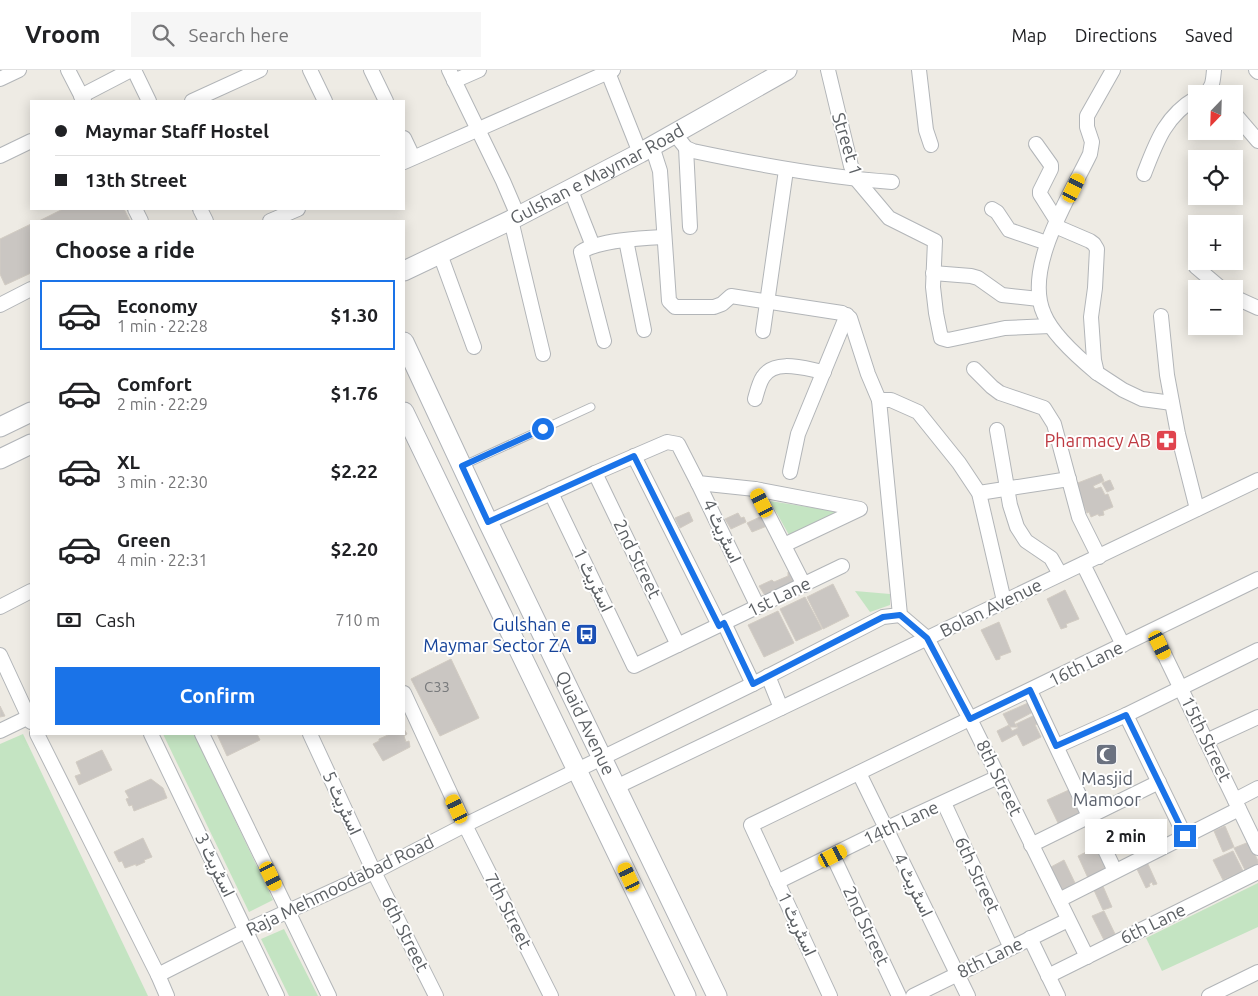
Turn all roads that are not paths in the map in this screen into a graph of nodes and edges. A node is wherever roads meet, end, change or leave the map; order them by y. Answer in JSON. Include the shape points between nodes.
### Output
{"nodes":[{"id":1,"x":19,"y":70,"type":"edge"},
{"id":2,"x":68,"y":70,"type":"edge"},
{"id":3,"x":133,"y":70,"type":"edge"},
{"id":4,"x":260,"y":70,"type":"edge"},
{"id":5,"x":310,"y":70,"type":"edge"},
{"id":6,"x":371,"y":70,"type":"edge"},
{"id":7,"x":479,"y":70,"type":"edge"},
{"id":8,"x":787,"y":70,"type":"edge"},
{"id":9,"x":828,"y":70,"type":"edge"},
{"id":10,"x":919,"y":70,"type":"edge"},
{"id":11,"x":1113,"y":70,"type":"edge"},
{"id":12,"x":1214,"y":70,"type":"edge"},
{"id":13,"x":609,"y":71,"type":"edge"},
{"id":14,"x":451,"y":76,"type":"edge"},
{"id":15,"x":0,"y":79,"type":"edge"},
{"id":16,"x":1212,"y":85,"type":"edge"},
{"id":17,"x":216,"y":96,"type":"edge"},
{"id":18,"x":82,"y":99,"type":"edge"},
{"id":19,"x":148,"y":100,"type":"edge"},
{"id":20,"x":197,"y":100,"type":"edge"},
{"id":21,"x":325,"y":100,"type":"edge"},
{"id":22,"x":386,"y":100,"type":"edge"},
{"id":23,"x":1188,"y":104,"type":"edge"},
{"id":24,"x":1243,"y":124,"type":"edge"},
{"id":25,"x":477,"y":128,"type":"junction"},
{"id":26,"x":680,"y":140,"type":"junction"},
{"id":27,"x":1258,"y":141,"type":"edge"},
{"id":28,"x":30,"y":142,"type":"edge"},
{"id":29,"x":405,"y":142,"type":"edge"},
{"id":30,"x":1036,"y":144,"type":"dead end"},
{"id":31,"x":931,"y":145,"type":"dead end"},
{"id":32,"x":646,"y":149,"type":"junction"},
{"id":33,"x":0,"y":156,"type":"edge"},
{"id":34,"x":409,"y":160,"type":"edge"},
{"id":35,"x":786,"y":170,"type":"junction"},
{"id":36,"x":1144,"y":174,"type":"dead end"},
{"id":37,"x":857,"y":180,"type":"junction"},
{"id":38,"x":892,"y":182,"type":"dead end"},
{"id":39,"x":570,"y":188,"type":"junction"},
{"id":40,"x":992,"y":209,"type":"dead end"},
{"id":41,"x":296,"y":210,"type":"edge"},
{"id":42,"x":514,"y":218,"type":"junction"},
{"id":43,"x":272,"y":220,"type":"edge"},
{"id":44,"x":1056,"y":223,"type":"junction"},
{"id":45,"x":690,"y":227,"type":"dead end"},
{"id":46,"x":664,"y":237,"type":"junction"},
{"id":47,"x":626,"y":240,"type":"junction"},
{"id":48,"x":1047,"y":243,"type":"junction"},
{"id":49,"x":593,"y":246,"type":"junction"},
{"id":50,"x":440,"y":254,"type":"junction"},
{"id":51,"x":1200,"y":270,"type":"edge"},
{"id":52,"x":405,"y":271,"type":"edge"},
{"id":53,"x":933,"y":273,"type":"junction"},
{"id":54,"x":1211,"y":280,"type":"edge"},
{"id":55,"x":30,"y":290,"type":"edge"},
{"id":56,"x":1039,"y":299,"type":"junction"},
{"id":57,"x":1243,"y":301,"type":"edge"},
{"id":58,"x":767,"y":302,"type":"junction"},
{"id":59,"x":0,"y":305,"type":"edge"},
{"id":60,"x":1258,"y":308,"type":"edge"},
{"id":61,"x":847,"y":315,"type":"junction"},
{"id":62,"x":1161,"y":316,"type":"dead end"},
{"id":63,"x":1050,"y":326,"type":"junction"},
{"id":64,"x":644,"y":330,"type":"dead end"},
{"id":65,"x":763,"y":331,"type":"dead end"},
{"id":66,"x":604,"y":340,"type":"dead end"},
{"id":67,"x":405,"y":344,"type":"edge"},
{"id":68,"x":474,"y":347,"type":"dead end"},
{"id":69,"x":543,"y":354,"type":"dead end"},
{"id":70,"x":974,"y":369,"type":"dead end"},
{"id":71,"x":824,"y":372,"type":"junction"},
{"id":72,"x":1097,"y":373,"type":"junction"},
{"id":73,"x":754,"y":399,"type":"dead end"},
{"id":74,"x":879,"y":400,"type":"junction"},
{"id":75,"x":1172,"y":403,"type":"junction"},
{"id":76,"x":591,"y":407,"type":"dead end"},
{"id":77,"x":30,"y":412,"type":"edge"},
{"id":78,"x":405,"y":414,"type":"edge"},
{"id":79,"x":0,"y":427,"type":"edge"},
{"id":80,"x":997,"y":430,"type":"dead end"},
{"id":81,"x":30,"y":444,"type":"edge"},
{"id":82,"x":634,"y":456,"type":"junction"},
{"id":83,"x":0,"y":459,"type":"edge"},
{"id":84,"x":462,"y":466,"type":"junction"},
{"id":85,"x":790,"y":472,"type":"dead end"},
{"id":86,"x":595,"y":473,"type":"junction"},
{"id":87,"x":1068,"y":479,"type":"junction"},
{"id":88,"x":1258,"y":480,"type":"edge"},
{"id":89,"x":698,"y":482,"type":"junction"},
{"id":90,"x":755,"y":489,"type":"junction"},
{"id":91,"x":1008,"y":489,"type":"junction"},
{"id":92,"x":979,"y":493,"type":"junction"},
{"id":93,"x":551,"y":494,"type":"junction"},
{"id":94,"x":1197,"y":509,"type":"junction"},
{"id":95,"x":488,"y":522,"type":"junction"},
{"id":96,"x":784,"y":545,"type":"junction"},
{"id":97,"x":1099,"y":556,"type":"junction"},
{"id":98,"x":1083,"y":564,"type":"junction"},
{"id":99,"x":842,"y":566,"type":"dead end"},
{"id":100,"x":1060,"y":574,"type":"junction"},
{"id":101,"x":1258,"y":579,"type":"edge"},
{"id":102,"x":804,"y":585,"type":"junction"},
{"id":103,"x":30,"y":592,"type":"edge"},
{"id":104,"x":1004,"y":601,"type":"junction"},
{"id":105,"x":0,"y":607,"type":"edge"},
{"id":106,"x":758,"y":607,"type":"junction"},
{"id":107,"x":900,"y":615,"type":"junction"},
{"id":108,"x":722,"y":624,"type":"junction"},
{"id":109,"x":1153,"y":631,"type":"junction"},
{"id":110,"x":927,"y":638,"type":"junction"},
{"id":111,"x":678,"y":645,"type":"junction"},
{"id":112,"x":1123,"y":645,"type":"junction"},
{"id":113,"x":1258,"y":650,"type":"edge"},
{"id":114,"x":0,"y":655,"type":"edge"},
{"id":115,"x":634,"y":666,"type":"joint"},
{"id":116,"x":768,"y":676,"type":"junction"},
{"id":117,"x":753,"y":684,"type":"junction"},
{"id":118,"x":1180,"y":688,"type":"junction"},
{"id":119,"x":1030,"y":690,"type":"junction"},
{"id":120,"x":405,"y":695,"type":"edge"},
{"id":121,"x":781,"y":708,"type":"junction"},
{"id":122,"x":1126,"y":715,"type":"junction"},
{"id":123,"x":1258,"y":716,"type":"edge"},
{"id":124,"x":30,"y":717,"type":"edge"},
{"id":125,"x":30,"y":719,"type":"edge"},
{"id":126,"x":970,"y":719,"type":"junction"},
{"id":127,"x":0,"y":731,"type":"edge"},
{"id":128,"x":38,"y":735,"type":"edge"},
{"id":129,"x":151,"y":735,"type":"edge"},
{"id":130,"x":202,"y":735,"type":"edge"},
{"id":131,"x":310,"y":735,"type":"edge"},
{"id":132,"x":1206,"y":741,"type":"junction"},
{"id":133,"x":1056,"y":746,"type":"junction"},
{"id":134,"x":603,"y":759,"type":"junction"},
{"id":135,"x":578,"y":770,"type":"junction"},
{"id":136,"x":859,"y":773,"type":"junction"},
{"id":137,"x":998,"y":777,"type":"junction"},
{"id":138,"x":1159,"y":782,"type":"junction"},
{"id":139,"x":616,"y":787,"type":"junction"},
{"id":140,"x":1258,"y":788,"type":"edge"},
{"id":141,"x":944,"y":803,"type":"junction"},
{"id":142,"x":1237,"y":804,"type":"junction"},
{"id":143,"x":1090,"y":816,"type":"junction"},
{"id":144,"x":465,"y":825,"type":"junction"},
{"id":145,"x":751,"y":826,"type":"joint"},
{"id":146,"x":885,"y":829,"type":"junction"},
{"id":147,"x":1185,"y":836,"type":"junction"},
{"id":148,"x":1031,"y":845,"type":"junction"},
{"id":149,"x":1258,"y":848,"type":"edge"},
{"id":150,"x":833,"y":856,"type":"junction"},
{"id":151,"x":1115,"y":871,"type":"junction"},
{"id":152,"x":374,"y":872,"type":"junction"},
{"id":153,"x":1258,"y":872,"type":"edge"},
{"id":154,"x":778,"y":882,"type":"junction"},
{"id":155,"x":1059,"y":900,"type":"junction"},
{"id":156,"x":288,"y":912,"type":"junction"},
{"id":157,"x":1068,"y":920,"type":"junction"},
{"id":158,"x":247,"y":930,"type":"junction"},
{"id":159,"x":1030,"y":938,"type":"junction"},
{"id":160,"x":1011,"y":948,"type":"junction"},
{"id":161,"x":1087,"y":957,"type":"junction"},
{"id":162,"x":1258,"y":972,"type":"edge"},
{"id":163,"x":957,"y":974,"type":"junction"},
{"id":164,"x":158,"y":975,"type":"junction"},
{"id":165,"x":1048,"y":976,"type":"junction"},
{"id":166,"x":1237,"y":990,"type":"edge"},
{"id":167,"x":167,"y":996,"type":"edge"},
{"id":168,"x":277,"y":996,"type":"edge"},
{"id":169,"x":329,"y":996,"type":"edge"},
{"id":170,"x":436,"y":996,"type":"edge"},
{"id":171,"x":551,"y":996,"type":"edge"},
{"id":172,"x":686,"y":996,"type":"edge"},
{"id":173,"x":717,"y":996,"type":"edge"},
{"id":174,"x":830,"y":996,"type":"edge"},
{"id":175,"x":899,"y":996,"type":"edge"},
{"id":176,"x":913,"y":996,"type":"edge"},
{"id":177,"x":968,"y":996,"type":"edge"},
{"id":178,"x":1058,"y":996,"type":"edge"},
{"id":179,"x":1209,"y":996,"type":"edge"}],
"edges":[{"from":1,"to":15,"type":"street"},
{"from":2,"to":18,"type":"street"},
{"from":3,"to":18,"type":"street"},
{"from":3,"to":19,"type":"street"},
{"from":4,"to":17,"type":"street"},
{"from":5,"to":21,"type":"street"},
{"from":6,"to":22,"type":"street"},
{"from":7,"to":14,"type":"street"},
{"from":8,"to":26,"type":"main road","name":"Gulshan e Maymar Road"},
{"from":9,"to":37,"type":"street","name":"Street 1","via":[[850,166]]},
{"from":10,"to":31,"type":"street","via":[[926,130]]},
{"from":11,"to":44,"type":"street","via":[[1087,116],[1092,142],[1090,154]]},
{"from":12,"to":16,"type":"street"},
{"from":13,"to":25,"type":"street"},
{"from":13,"to":32,"type":"street"},
{"from":14,"to":25,"type":"street"},
{"from":17,"to":20,"type":"street"},
{"from":23,"to":36,"type":"street","via":[[1177,112],[1159,137]]},
{"from":24,"to":27,"type":"street"},
{"from":25,"to":34,"type":"street"},
{"from":25,"to":42,"type":"street"},
{"from":26,"to":32,"type":"main road","name":"Gulshan e Maymar Road"},
{"from":26,"to":35,"type":"street","via":[[693,151]]},
{"from":26,"to":45,"type":"street"},
{"from":28,"to":33,"type":"street"},
{"from":29,"to":34,"type":"street"},
{"from":30,"to":44,"type":"street","via":[[1051,165],[1040,194]]},
{"from":32,"to":39,"type":"main road","name":"Gulshan e Maymar Road"},
{"from":32,"to":46,"type":"street","via":[[660,171]]},
{"from":35,"to":37,"type":"street"},
{"from":35,"to":58,"type":"street"},
{"from":37,"to":38,"type":"street"},
{"from":37,"to":53,"type":"street","name":"Street 1","via":[[889,218],[936,242]]},
{"from":39,"to":42,"type":"main road","name":"Gulshan e Maymar Road"},
{"from":39,"to":49,"type":"street"},
{"from":40,"to":48,"type":"street","via":[[1009,230]]},
{"from":41,"to":43,"type":"street"},
{"from":42,"to":50,"type":"main road","name":"Gulshan e Maymar Road"},
{"from":42,"to":69,"type":"street"},
{"from":44,"to":48,"type":"street"},
{"from":44,"to":72,"type":"street","via":[[1090,241],[1097,249],[1092,318]]},
{"from":46,"to":47,"type":"street"},
{"from":46,"to":58,"type":"street","via":[[671,305],[714,307],[731,296]]},
{"from":47,"to":49,"type":"street"},
{"from":47,"to":64,"type":"street"},
{"from":48,"to":56,"type":"street","via":[[1038,282]]},
{"from":49,"to":66,"type":"street","via":[[580,254]]},
{"from":50,"to":52,"type":"main road","name":"Gulshan e Maymar Road"},
{"from":50,"to":68,"type":"street"},
{"from":51,"to":54,"type":"street"},
{"from":53,"to":56,"type":"street","via":[[972,276],[1002,296]]},
{"from":53,"to":63,"type":"street","via":[[936,313],[944,340],[1004,328]]},
{"from":55,"to":59,"type":"street"},
{"from":56,"to":63,"type":"street"},
{"from":57,"to":60,"type":"street"},
{"from":58,"to":61,"type":"street"},
{"from":58,"to":65,"type":"street"},
{"from":61,"to":71,"type":"street"},
{"from":61,"to":74,"type":"street"},
{"from":62,"to":75,"type":"street"},
{"from":63,"to":72,"type":"street"},
{"from":67,"to":84,"type":"main road","name":"Quaid Avenue"},
{"from":70,"to":87,"type":"street","via":[[1000,393],[1037,405],[1047,412],[1054,424]]},
{"from":71,"to":73,"type":"street","via":[[775,367],[762,377]]},
{"from":71,"to":85,"type":"street","via":[[798,434]]},
{"from":72,"to":75,"type":"street","via":[[1142,399]]},
{"from":74,"to":92,"type":"street","via":[[891,400],[918,412]]},
{"from":74,"to":107,"type":"street"},
{"from":75,"to":94,"type":"street"},
{"from":76,"to":84,"type":"lane"},
{"from":77,"to":79,"type":"main road"},
{"from":78,"to":135,"type":"main road","name":"Quaid Avenue"},
{"from":80,"to":91,"type":"street"},
{"from":81,"to":83,"type":"main road"},
{"from":82,"to":86,"type":"street"},
{"from":82,"to":89,"type":"street","name":"اسٹریٹ 4","via":[[667,442],[678,444]]},
{"from":82,"to":108,"type":"street"},
{"from":84,"to":95,"type":"main road","name":"Quaid Avenue"},
{"from":86,"to":93,"type":"street"},
{"from":86,"to":111,"type":"street","name":"2nd Street"},
{"from":87,"to":91,"type":"street"},
{"from":87,"to":97,"type":"street","via":[[1079,517]]},
{"from":88,"to":94,"type":"street","name":"Bolan Avenue"},
{"from":89,"to":90,"type":"street"},
{"from":89,"to":106,"type":"street","name":"اسٹریٹ 4"},
{"from":90,"to":96,"type":"street"},
{"from":90,"to":96,"type":"street","via":[[859,508],[859,511]]},
{"from":91,"to":92,"type":"street"},
{"from":91,"to":100,"type":"street","via":[[1020,534],[1051,558]]},
{"from":92,"to":104,"type":"street"},
{"from":93,"to":95,"type":"street"},
{"from":93,"to":115,"type":"street","name":"اسٹریٹ 1"},
{"from":94,"to":97,"type":"street","name":"Bolan Avenue"},
{"from":95,"to":134,"type":"main road","name":"Quaid Avenue"},
{"from":96,"to":102,"type":"street"},
{"from":97,"to":98,"type":"street","name":"Bolan Avenue"},
{"from":98,"to":100,"type":"street","name":"Bolan Avenue"},
{"from":98,"to":112,"type":"street"},
{"from":99,"to":102,"type":"street","name":"1st Lane"},
{"from":100,"to":104,"type":"street","name":"Bolan Avenue"},
{"from":101,"to":109,"type":"street","name":"16th Lane"},
{"from":102,"to":106,"type":"street","name":"1st Lane"},
{"from":103,"to":105,"type":"street"},
{"from":104,"to":110,"type":"street","name":"Bolan Avenue"},
{"from":106,"to":108,"type":"street","name":"1st Lane"},
{"from":107,"to":110,"type":"street"},
{"from":107,"to":116,"type":"street","via":[[883,617]]},
{"from":108,"to":111,"type":"street","name":"1st Lane"},
{"from":108,"to":117,"type":"street"},
{"from":109,"to":112,"type":"street","name":"16th Lane"},
{"from":109,"to":118,"type":"street","name":"15th Street"},
{"from":110,"to":121,"type":"street","name":"Bolan Avenue"},
{"from":110,"to":126,"type":"street","name":"8th Street"},
{"from":111,"to":115,"type":"street","name":"1st Lane"},
{"from":112,"to":119,"type":"street","name":"16th Lane"},
{"from":113,"to":118,"type":"street"},
{"from":114,"to":124,"type":"street"},
{"from":116,"to":117,"type":"street"},
{"from":116,"to":121,"type":"street"},
{"from":117,"to":134,"type":"street"},
{"from":118,"to":122,"type":"street"},
{"from":118,"to":132,"type":"street","name":"15th Street"},
{"from":119,"to":126,"type":"street","name":"16th Lane"},
{"from":119,"to":133,"type":"street"},
{"from":120,"to":144,"type":"street"},
{"from":121,"to":139,"type":"street","name":"Bolan Avenue"},
{"from":122,"to":133,"type":"street"},
{"from":122,"to":138,"type":"street"},
{"from":123,"to":132,"type":"street"},
{"from":125,"to":127,"type":"street"},
{"from":126,"to":136,"type":"street","name":"16th Lane"},
{"from":126,"to":137,"type":"street","name":"8th Street"},
{"from":128,"to":164,"type":"street"},
{"from":129,"to":158,"type":"street","name":"اسٹریٹ 3"},
{"from":130,"to":156,"type":"street"},
{"from":131,"to":152,"type":"street","name":"اسٹریٹ 5"},
{"from":132,"to":142,"type":"street","name":"15th Street"},
{"from":133,"to":143,"type":"street"},
{"from":134,"to":135,"type":"street","name":"Raja Mehmoodabad Road"},
{"from":134,"to":139,"type":"main road","name":"Quaid Avenue"},
{"from":135,"to":144,"type":"street","name":"Raja Mehmoodabad Road"},
{"from":135,"to":172,"type":"main road","name":"Quaid Avenue"},
{"from":136,"to":145,"type":"street","name":"16th Lane"},
{"from":136,"to":146,"type":"street","name":"اسٹریٹ 4"},
{"from":137,"to":141,"type":"street","name":"14th Lane"},
{"from":137,"to":148,"type":"street","name":"8th Street"},
{"from":138,"to":143,"type":"street"},
{"from":138,"to":147,"type":"street"},
{"from":139,"to":173,"type":"main road","name":"Quaid Avenue"},
{"from":140,"to":142,"type":"street"},
{"from":141,"to":146,"type":"street","name":"14th Lane"},
{"from":141,"to":160,"type":"street","name":"6th Street"},
{"from":142,"to":147,"type":"street"},
{"from":142,"to":149,"type":"street","name":"15th Street"},
{"from":143,"to":148,"type":"street"},
{"from":143,"to":151,"type":"street"},
{"from":144,"to":152,"type":"street","name":"Raja Mehmoodabad Road"},
{"from":144,"to":171,"type":"street","name":"7th Street"},
{"from":145,"to":154,"type":"street","name":"اسٹریٹ 1"},
{"from":146,"to":150,"type":"street","name":"14th Lane"},
{"from":146,"to":163,"type":"street","name":"اسٹریٹ 4"},
{"from":147,"to":151,"type":"street"},
{"from":148,"to":155,"type":"street","name":"8th Street"},
{"from":150,"to":154,"type":"street","name":"14th Lane"},
{"from":150,"to":175,"type":"street","name":"2nd Street"},
{"from":151,"to":155,"type":"street"},
{"from":152,"to":156,"type":"street","name":"Raja Mehmoodabad Road"},
{"from":152,"to":170,"type":"street","name":"6th Street"},
{"from":153,"to":161,"type":"street","name":"6th Lane"},
{"from":154,"to":174,"type":"street","name":"اسٹریٹ 1"},
{"from":155,"to":157,"type":"street","name":"8th Street"},
{"from":156,"to":158,"type":"street","name":"Raja Mehmoodabad Road"},
{"from":156,"to":169,"type":"street"},
{"from":157,"to":159,"type":"street","name":"8th Lane"},
{"from":157,"to":161,"type":"street","name":"8th Street"},
{"from":158,"to":164,"type":"street","name":"Raja Mehmoodabad Road"},
{"from":158,"to":168,"type":"street","name":"اسٹریٹ 3"},
{"from":159,"to":160,"type":"street","name":"8th Lane"},
{"from":159,"to":165,"type":"street"},
{"from":160,"to":163,"type":"street","name":"8th Lane"},
{"from":161,"to":165,"type":"street","name":"6th Lane"},
{"from":162,"to":166,"type":"street"},
{"from":163,"to":176,"type":"street","name":"8th Lane"},
{"from":163,"to":177,"type":"street","name":"اسٹریٹ 4"},
{"from":164,"to":167,"type":"street"},
{"from":165,"to":178,"type":"street"},
{"from":166,"to":179,"type":"street"}]}
